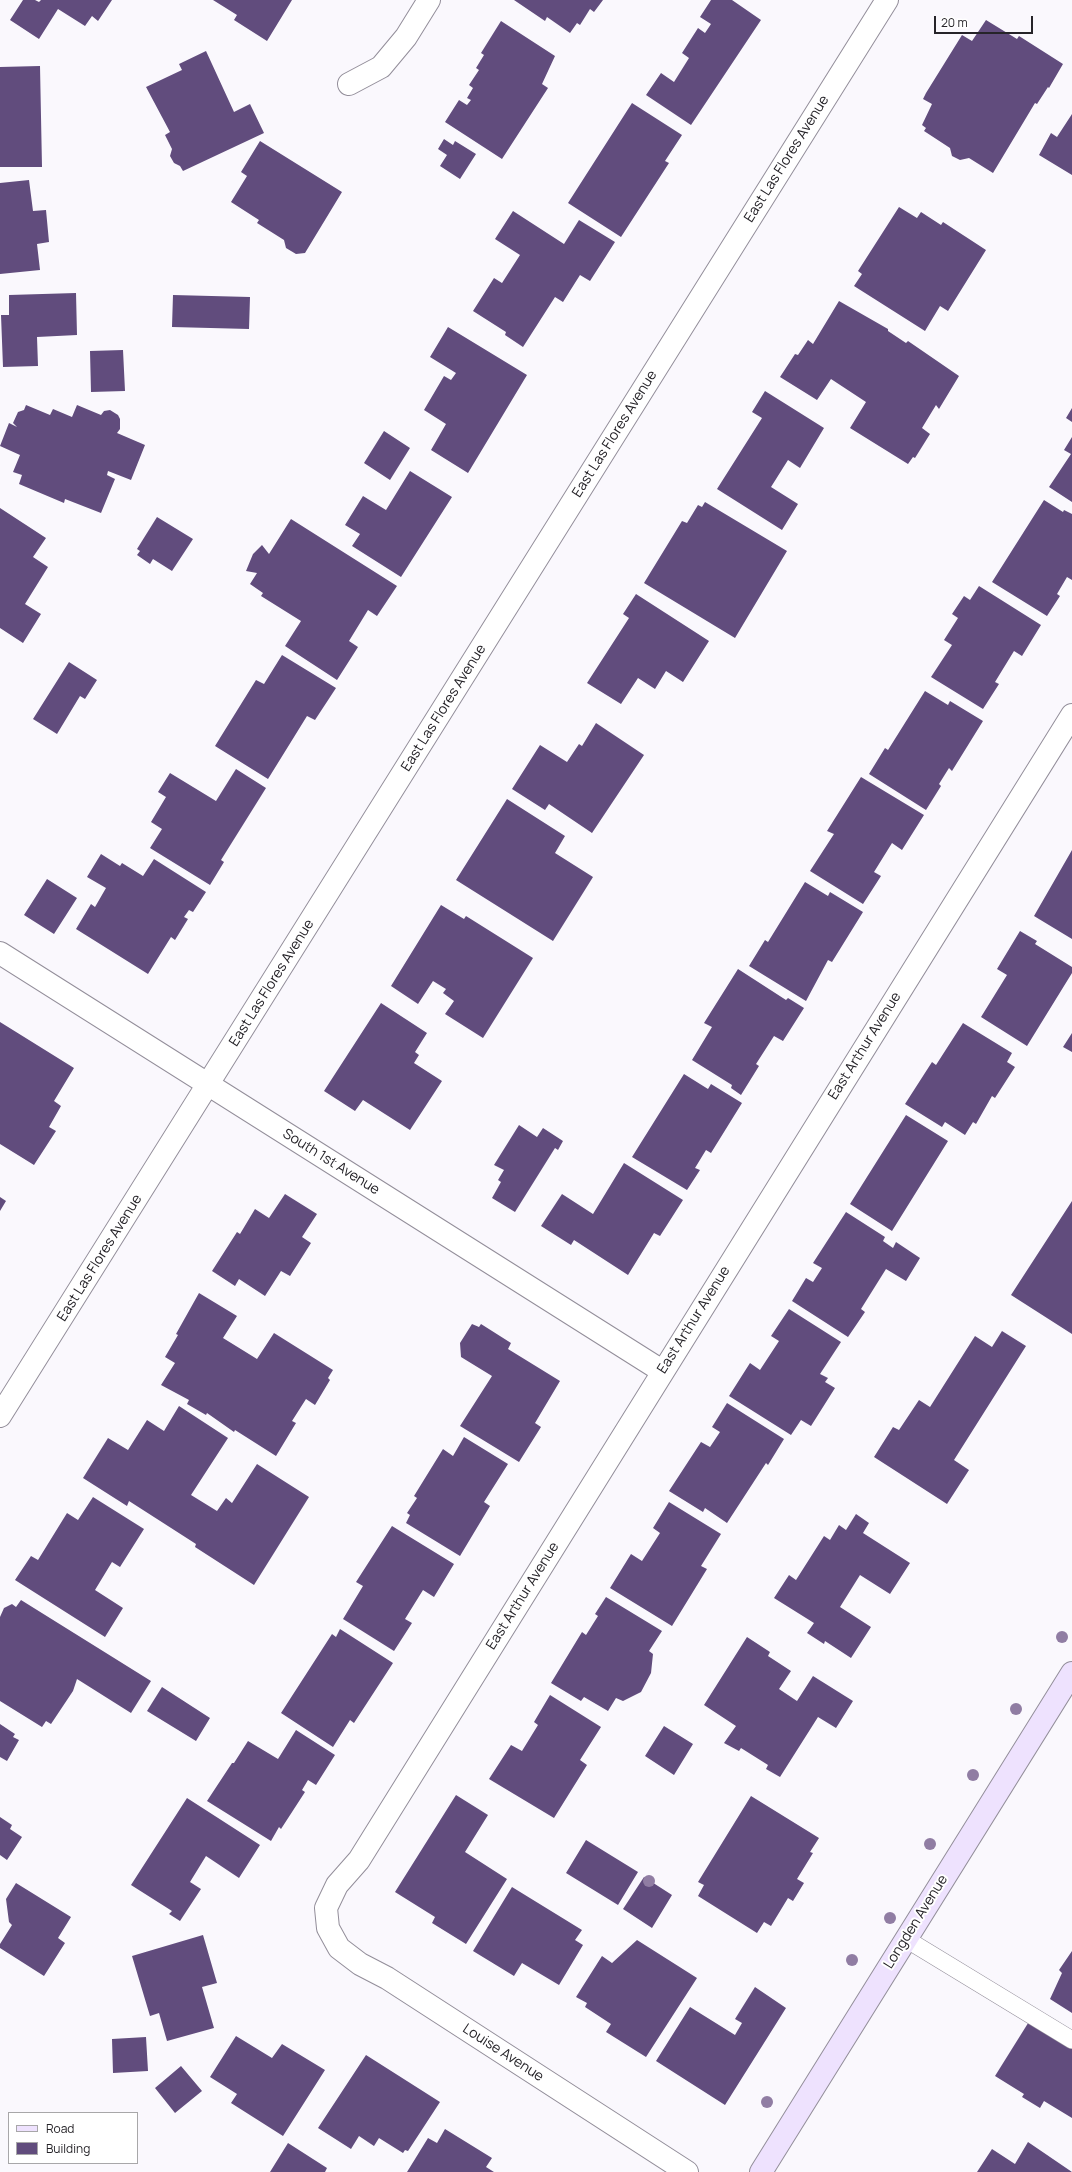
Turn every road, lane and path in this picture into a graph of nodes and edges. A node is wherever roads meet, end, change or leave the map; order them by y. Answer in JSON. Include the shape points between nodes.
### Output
{"nodes":[{"id":1,"x":429,"y":0,"type":"edge"},
{"id":2,"x":887,"y":0,"type":"edge"},
{"id":3,"x":349,"y":84,"type":"dead end"},
{"id":4,"x":1072,"y":715,"type":"edge"},
{"id":5,"x":0,"y":953,"type":"edge"},
{"id":6,"x":209,"y":1084,"type":"junction"},
{"id":7,"x":662,"y":1371,"type":"junction"},
{"id":8,"x":0,"y":1416,"type":"edge"},
{"id":9,"x":1072,"y":1673,"type":"edge"},
{"id":10,"x":328,"y":1928,"type":"joint"},
{"id":11,"x":906,"y":1939,"type":"junction"},
{"id":12,"x":1072,"y":2040,"type":"edge"},
{"id":13,"x":687,"y":2172,"type":"edge"},
{"id":14,"x":761,"y":2172,"type":"edge"}],
"edges":[{"from":1,"to":3,"type":"street","via":[[406,37],[381,67]]},
{"from":2,"to":6,"type":"street","name":"East Las Flores Avenue"},
{"from":4,"to":7,"type":"street","name":"East Arthur Avenue"},
{"from":5,"to":6,"type":"street","name":"South 1st Avenue"},
{"from":6,"to":7,"type":"street","name":"South 1st Avenue"},
{"from":6,"to":8,"type":"street","name":"East Las Flores Avenue"},
{"from":7,"to":10,"type":"street","name":"East Arthur Avenue","via":[[359,1860],[336,1885],[326,1908]]},
{"from":9,"to":11,"type":"street","name":"Longden Avenue"},
{"from":10,"to":13,"type":"street","name":"Louise Avenue","via":[[339,1948],[360,1964],[387,1978]]},
{"from":11,"to":12,"type":"lane"},
{"from":11,"to":14,"type":"street","name":"Longden Avenue"}]}
